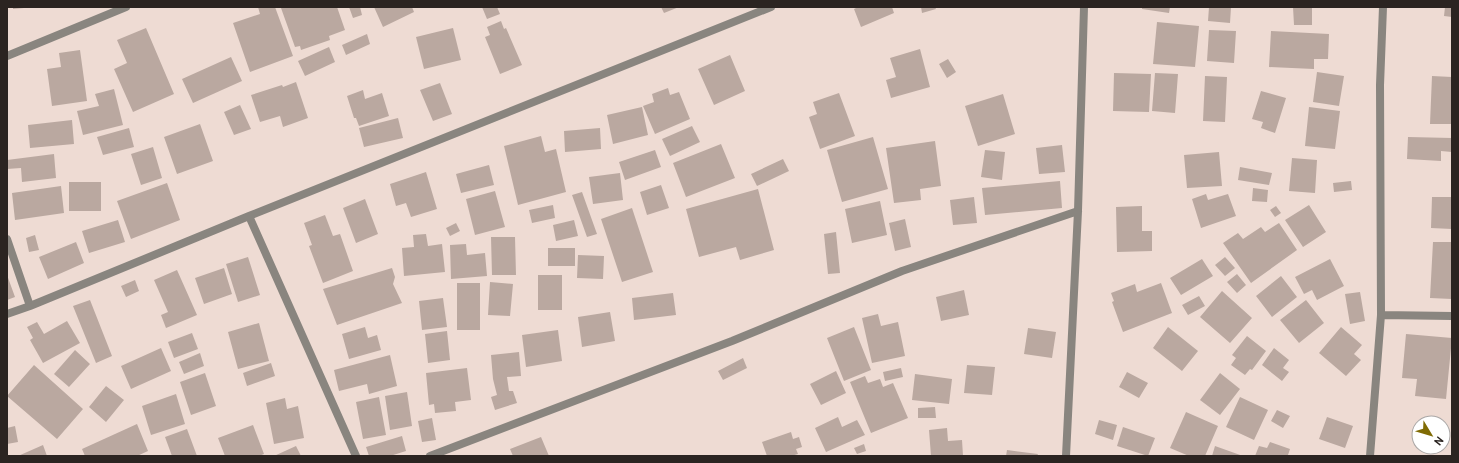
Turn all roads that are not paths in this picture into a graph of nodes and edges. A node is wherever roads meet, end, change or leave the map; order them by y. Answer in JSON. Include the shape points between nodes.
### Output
{"nodes":[{"id":1,"x":126,"y":7,"type":"edge"},
{"id":2,"x":771,"y":7,"type":"edge"},
{"id":3,"x":1084,"y":7,"type":"edge"},
{"id":4,"x":1384,"y":7,"type":"edge"},
{"id":5,"x":7,"y":56,"type":"edge"},
{"id":6,"x":1078,"y":211,"type":"junction"},
{"id":7,"x":249,"y":216,"type":"junction"},
{"id":8,"x":7,"y":239,"type":"edge"},
{"id":9,"x":30,"y":306,"type":"junction"},
{"id":10,"x":7,"y":314,"type":"edge"},
{"id":11,"x":1381,"y":315,"type":"junction"},
{"id":12,"x":1452,"y":316,"type":"edge"},
{"id":13,"x":356,"y":456,"type":"edge"},
{"id":14,"x":430,"y":456,"type":"edge"},
{"id":15,"x":1066,"y":456,"type":"edge"},
{"id":16,"x":1370,"y":456,"type":"edge"}],
"edges":[{"from":1,"to":5,"type":"street"},
{"from":2,"to":7,"type":"street"},
{"from":3,"to":6,"type":"street"},
{"from":4,"to":11,"type":"street","via":[[1380,84]]},
{"from":6,"to":14,"type":"street","via":[[902,271],[732,341]]},
{"from":6,"to":15,"type":"street"},
{"from":7,"to":9,"type":"street"},
{"from":7,"to":13,"type":"street"},
{"from":8,"to":9,"type":"street"},
{"from":9,"to":10,"type":"street"},
{"from":11,"to":12,"type":"street"},
{"from":11,"to":16,"type":"street"}]}
